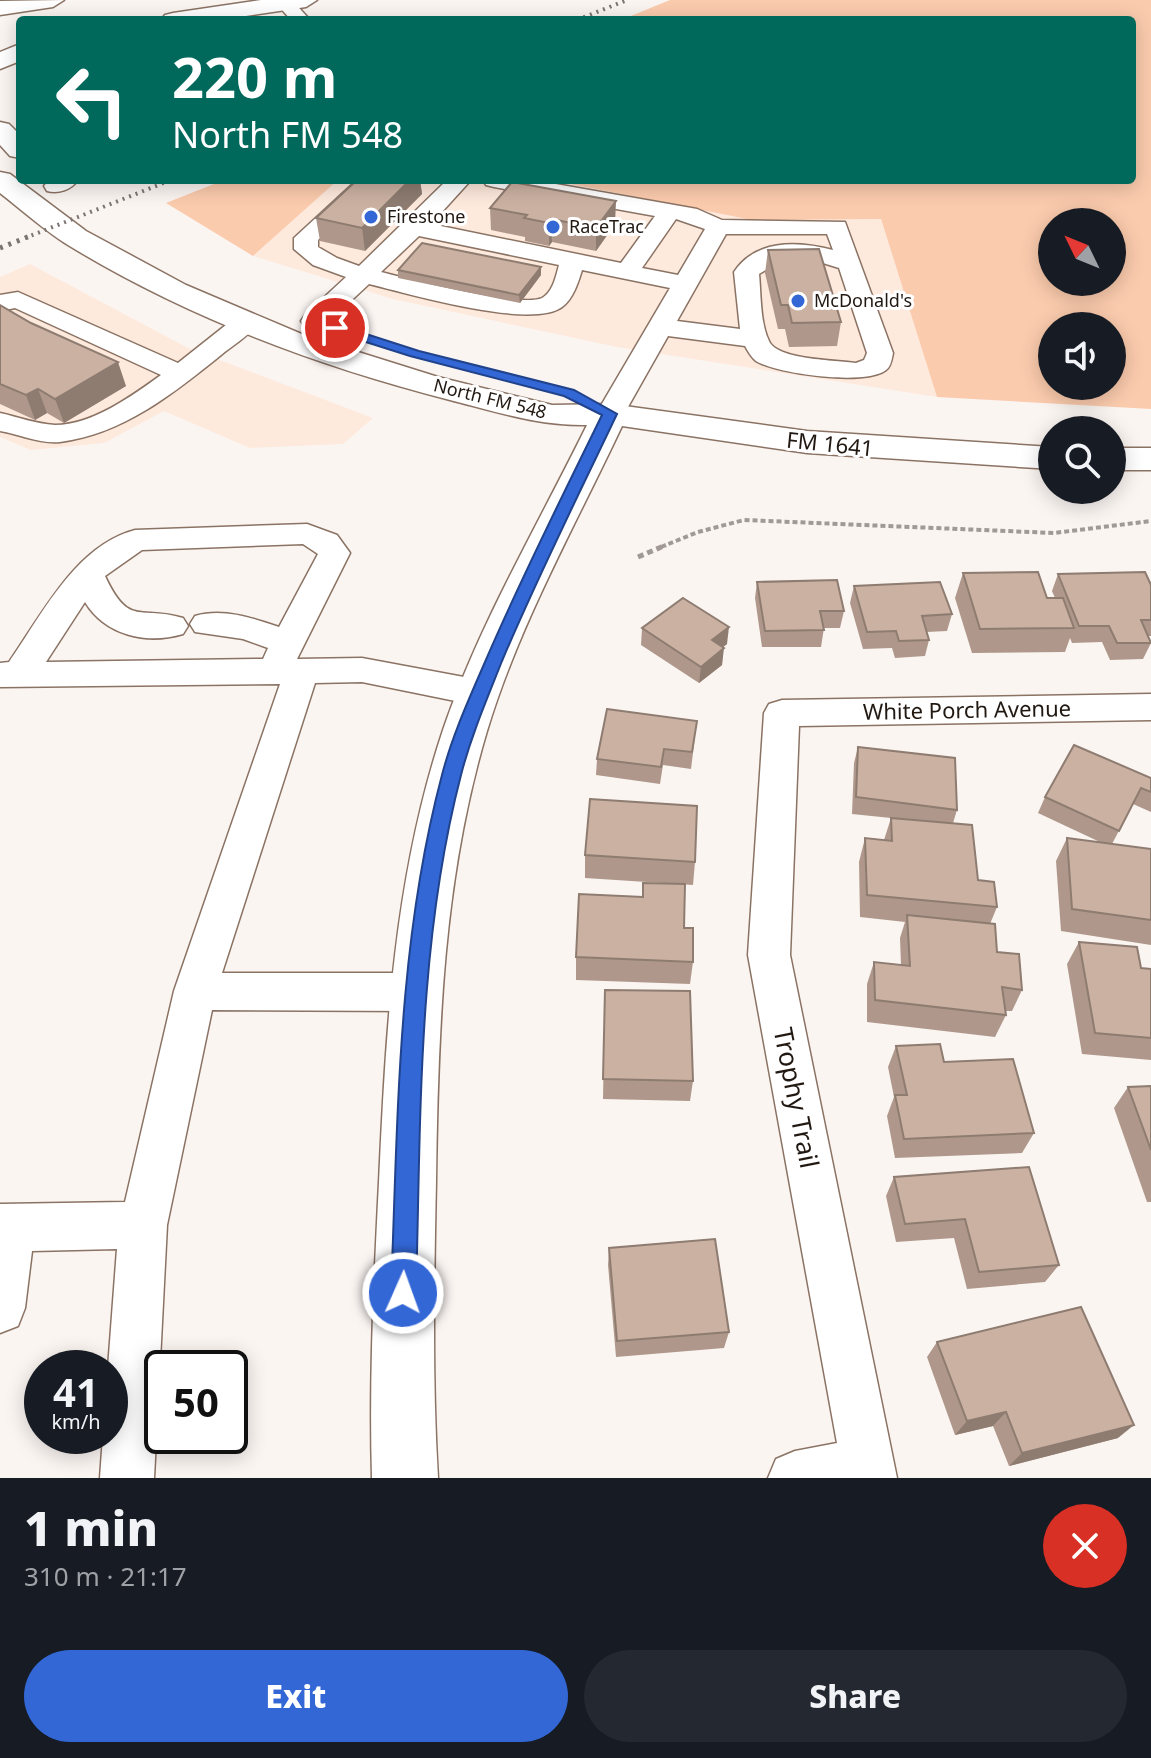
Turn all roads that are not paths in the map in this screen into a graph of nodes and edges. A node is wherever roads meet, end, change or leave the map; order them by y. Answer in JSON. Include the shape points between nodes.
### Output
{"nodes":[{"id":1,"x":47,"y":1,"type":"edge"},
{"id":2,"x":0,"y":8,"type":"edge"},
{"id":3,"x":298,"y":8,"type":"edge"},
{"id":4,"x":215,"y":16,"type":"edge"},
{"id":5,"x":0,"y":130,"type":"edge"},
{"id":6,"x":16,"y":146,"type":"edge"},
{"id":7,"x":49,"y":184,"type":"edge"},
{"id":8,"x":59,"y":184,"type":"edge"},
{"id":9,"x":366,"y":184,"type":"edge"},
{"id":10,"x":456,"y":184,"type":"edge"},
{"id":11,"x":517,"y":184,"type":"edge"},
{"id":12,"x":8,"y":195,"type":"edge"},
{"id":13,"x":670,"y":211,"type":"junction"},
{"id":14,"x":718,"y":227,"type":"junction"},
{"id":15,"x":414,"y":228,"type":"junction"},
{"id":16,"x":573,"y":261,"type":"junction"},
{"id":17,"x":627,"y":272,"type":"junction"},
{"id":18,"x":365,"y":274,"type":"junction"},
{"id":19,"x":856,"y":276,"type":"junction"},
{"id":20,"x":685,"y":284,"type":"junction"},
{"id":21,"x":0,"y":303,"type":"edge"},
{"id":22,"x":314,"y":321,"type":"junction"},
{"id":23,"x":245,"y":323,"type":"junction"},
{"id":24,"x":661,"y":327,"type":"junction"},
{"id":25,"x":754,"y":339,"type":"junction"},
{"id":26,"x":179,"y":373,"type":"junction"},
{"id":27,"x":610,"y":414,"type":"junction"},
{"id":28,"x":0,"y":422,"type":"edge"},
{"id":29,"x":1038,"y":457,"type":"edge"},
{"id":30,"x":1126,"y":459,"type":"edge"},
{"id":31,"x":1151,"y":459,"type":"edge"},
{"id":32,"x":88,"y":573,"type":"junction"},
{"id":33,"x":207,"y":624,"type":"dead end"},
{"id":34,"x":171,"y":626,"type":"dead end"},
{"id":35,"x":287,"y":662,"type":"junction"},
{"id":36,"x":10,"y":675,"type":"edge"},
{"id":37,"x":480,"y":693,"type":"junction"},
{"id":38,"x":1151,"y":707,"type":"edge"},
{"id":39,"x":782,"y":713,"type":"joint"},
{"id":40,"x":195,"y":991,"type":"junction"},
{"id":41,"x":415,"y":992,"type":"junction"},
{"id":42,"x":143,"y":1225,"type":"junction"},
{"id":43,"x":6,"y":1228,"type":"edge"},
{"id":44,"x":0,"y":1308,"type":"edge"},
{"id":45,"x":868,"y":1471,"type":"edge"},
{"id":46,"x":127,"y":1478,"type":"edge"},
{"id":47,"x":405,"y":1478,"type":"edge"},
{"id":48,"x":795,"y":1478,"type":"edge"}],
"edges":[{"from":1,"to":2,"type":"main road"},
{"from":3,"to":4,"type":"main road"},
{"from":5,"to":6,"type":"main road"},
{"from":7,"to":12,"type":"main road"},
{"from":8,"to":22,"type":"main road","name":"North FM 548","via":[[90,212],[149,248]]},
{"from":9,"to":18,"type":"street","via":[[304,243],[312,256]]},
{"from":10,"to":15,"type":"street"},
{"from":11,"to":13,"type":"street"},
{"from":12,"to":23,"type":"main road","name":"North FM 548","via":[[120,264]]},
{"from":13,"to":14,"type":"street"},
{"from":13,"to":17,"type":"street"},
{"from":14,"to":19,"type":"street","via":[[837,227]]},
{"from":14,"to":20,"type":"street"},
{"from":15,"to":16,"type":"street","via":[[458,248],[521,261]]},
{"from":15,"to":18,"type":"street"},
{"from":16,"to":17,"type":"street"},
{"from":16,"to":18,"type":"street","via":[[562,291],[549,305],[529,309]]},
{"from":17,"to":20,"type":"street"},
{"from":18,"to":22,"type":"street"},
{"from":19,"to":25,"type":"street","via":[[786,262],[761,267],[747,276]]},
{"from":19,"to":25,"type":"street","via":[[880,353],[876,365],[858,371],[781,362],[763,354]]},
{"from":20,"to":24,"type":"street"},
{"from":21,"to":26,"type":"street","via":[[18,300]]},
{"from":22,"to":27,"type":"main road","name":"North FM 548","via":[[569,393]]},
{"from":23,"to":26,"type":"street"},
{"from":23,"to":27,"type":"main road","name":"North FM 548","via":[[441,388],[552,415]]},
{"from":24,"to":25,"type":"street"},
{"from":24,"to":27,"type":"street"},
{"from":26,"to":28,"type":"street","via":[[108,418],[59,434]]},
{"from":27,"to":29,"type":"main road","name":"FM 1641","number":"FM 1641","via":[[820,443]]},
{"from":27,"to":37,"type":"main road"},
{"from":30,"to":31,"type":"main road"},
{"from":32,"to":34,"type":"street","via":[[102,606],[129,626]]},
{"from":32,"to":35,"type":"street","via":[[135,540],[307,534],[326,542],[334,553]]},
{"from":32,"to":36,"type":"street"},
{"from":33,"to":35,"type":"street","via":[[247,628]]},
{"from":35,"to":36,"type":"street"},
{"from":35,"to":37,"type":"street"},
{"from":35,"to":40,"type":"street"},
{"from":37,"to":41,"type":"main road","via":[[451,775],[437,837]]},
{"from":38,"to":39,"type":"street","name":"White Porch Avenue"},
{"from":39,"to":45,"type":"street","name":"Trophy Trail","via":[[769,955]]},
{"from":40,"to":41,"type":"street"},
{"from":40,"to":42,"type":"street"},
{"from":41,"to":47,"type":"main road","via":[[402,1320]]},
{"from":42,"to":43,"type":"street"},
{"from":42,"to":46,"type":"street"},
{"from":43,"to":44,"type":"street"},
{"from":45,"to":48,"type":"street"}]}
